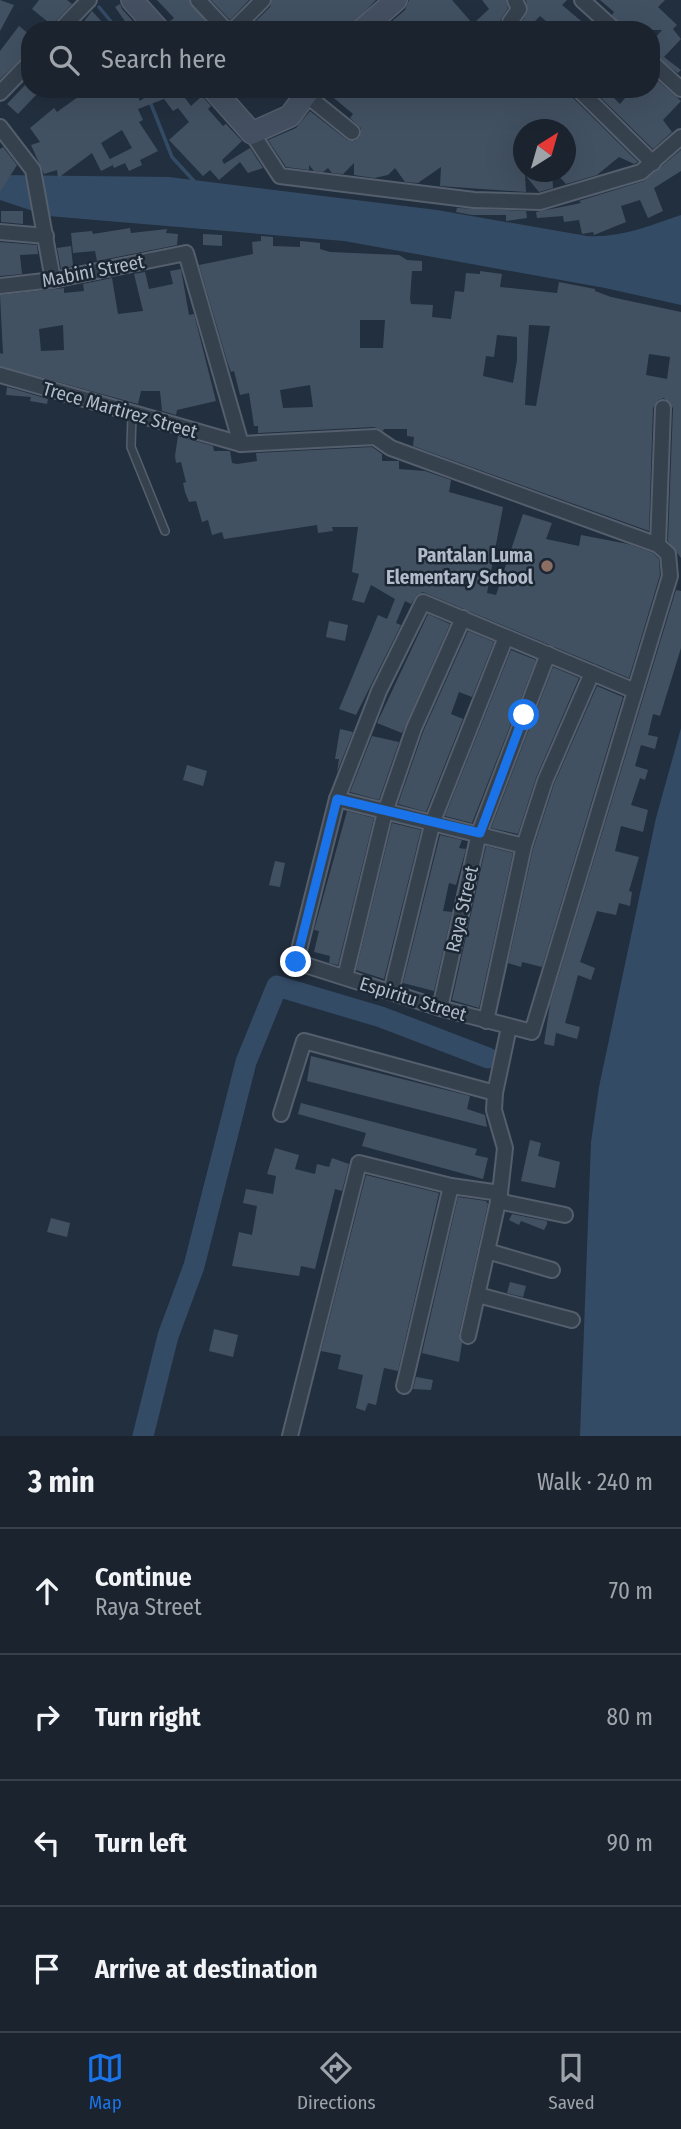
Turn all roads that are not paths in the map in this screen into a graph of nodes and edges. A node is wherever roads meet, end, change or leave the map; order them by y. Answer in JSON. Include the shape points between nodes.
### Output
{"nodes":[{"id":1,"x":89,"y":0,"type":"edge"},
{"id":2,"x":132,"y":0,"type":"edge"},
{"id":3,"x":198,"y":0,"type":"edge"},
{"id":4,"x":263,"y":0,"type":"edge"},
{"id":5,"x":396,"y":0,"type":"edge"},
{"id":6,"x":515,"y":0,"type":"edge"},
{"id":7,"x":584,"y":1,"type":"edge"},
{"id":8,"x":69,"y":21,"type":"edge"},
{"id":9,"x":151,"y":21,"type":"edge"},
{"id":10,"x":218,"y":21,"type":"edge"},
{"id":11,"x":242,"y":21,"type":"edge"},
{"id":12,"x":372,"y":21,"type":"edge"},
{"id":13,"x":511,"y":21,"type":"edge"},
{"id":14,"x":605,"y":21,"type":"edge"},
{"id":15,"x":660,"y":70,"type":"edge"},
{"id":16,"x":21,"y":71,"type":"edge"},
{"id":17,"x":681,"y":89,"type":"edge"},
{"id":18,"x":0,"y":93,"type":"edge"},
{"id":19,"x":221,"y":98,"type":"edge"},
{"id":20,"x":301,"y":98,"type":"edge"},
{"id":21,"x":313,"y":98,"type":"edge"},
{"id":22,"x":587,"y":98,"type":"edge"},
{"id":23,"x":0,"y":127,"type":"edge"},
{"id":24,"x":352,"y":132,"type":"dead end"},
{"id":25,"x":252,"y":133,"type":"junction"},
{"id":26,"x":681,"y":137,"type":"edge"},
{"id":27,"x":653,"y":163,"type":"junction"},
{"id":28,"x":0,"y":232,"type":"edge"},
{"id":29,"x":46,"y":236,"type":"junction"},
{"id":30,"x":53,"y":280,"type":"junction"},
{"id":31,"x":0,"y":286,"type":"edge"},
{"id":32,"x":0,"y":374,"type":"edge"},
{"id":33,"x":663,"y":408,"type":"dead end"},
{"id":34,"x":132,"y":415,"type":"junction"},
{"id":35,"x":241,"y":444,"type":"junction"},
{"id":36,"x":165,"y":531,"type":"dead end"},
{"id":37,"x":657,"y":545,"type":"junction"},
{"id":38,"x":463,"y":618,"type":"junction"},
{"id":39,"x":506,"y":636,"type":"junction"},
{"id":40,"x":548,"y":654,"type":"junction"},
{"id":41,"x":592,"y":673,"type":"junction"},
{"id":42,"x":635,"y":691,"type":"junction"},
{"id":43,"x":337,"y":799,"type":"junction"},
{"id":44,"x":385,"y":812,"type":"junction"},
{"id":45,"x":433,"y":821,"type":"junction"},
{"id":46,"x":480,"y":833,"type":"junction"},
{"id":47,"x":524,"y":846,"type":"junction"},
{"id":48,"x":345,"y":977,"type":"junction"},
{"id":49,"x":391,"y":992,"type":"junction"},
{"id":50,"x":440,"y":1008,"type":"junction"},
{"id":51,"x":486,"y":1021,"type":"junction"},
{"id":52,"x":508,"y":1031,"type":"junction"},
{"id":53,"x":496,"y":1088,"type":"junction"},
{"id":54,"x":281,"y":1114,"type":"dead end"},
{"id":55,"x":451,"y":1186,"type":"junction"},
{"id":56,"x":499,"y":1197,"type":"junction"},
{"id":57,"x":565,"y":1215,"type":"dead end"},
{"id":58,"x":487,"y":1251,"type":"junction"},
{"id":59,"x":552,"y":1270,"type":"dead end"},
{"id":60,"x":478,"y":1295,"type":"junction"},
{"id":61,"x":572,"y":1320,"type":"dead end"},
{"id":62,"x":468,"y":1336,"type":"dead end"},
{"id":63,"x":404,"y":1386,"type":"dead end"},
{"id":64,"x":290,"y":1436,"type":"edge"}],
"edges":[{"from":1,"to":8,"type":"street"},
{"from":2,"to":9,"type":"street"},
{"from":3,"to":10,"type":"street"},
{"from":4,"to":11,"type":"street"},
{"from":5,"to":12,"type":"street"},
{"from":6,"to":13,"type":"street","via":[[519,9]]},
{"from":7,"to":14,"type":"street"},
{"from":15,"to":17,"type":"street"},
{"from":16,"to":18,"type":"street"},
{"from":19,"to":25,"type":"street"},
{"from":20,"to":25,"type":"street","via":[[290,116]]},
{"from":21,"to":24,"type":"street"},
{"from":22,"to":27,"type":"street"},
{"from":23,"to":29,"type":"street","via":[[33,170]]},
{"from":25,"to":27,"type":"street","via":[[280,176],[474,200],[540,202],[641,172]]},
{"from":26,"to":27,"type":"street"},
{"from":28,"to":29,"type":"street"},
{"from":29,"to":30,"type":"street"},
{"from":30,"to":31,"type":"street","name":"Mabini Street"},
{"from":30,"to":35,"type":"street","name":"Mabini Street","via":[[186,253]]},
{"from":32,"to":34,"type":"street","name":"Trece Martirez Street"},
{"from":33,"to":37,"type":"street"},
{"from":34,"to":35,"type":"street","name":"Trece Martirez Street"},
{"from":34,"to":36,"type":"lane","via":[[131,447]]},
{"from":35,"to":37,"type":"street","name":"Trece Martirez Street","via":[[374,437],[391,448]]},
{"from":37,"to":42,"type":"street","via":[[668,554],[670,576]]},
{"from":38,"to":39,"type":"street"},
{"from":38,"to":43,"type":"street","via":[[424,602],[379,691]]},
{"from":38,"to":44,"type":"street","via":[[414,728]]},
{"from":39,"to":40,"type":"street"},
{"from":39,"to":45,"type":"street"},
{"from":40,"to":41,"type":"street"},
{"from":40,"to":46,"type":"street","name":"Raya Street"},
{"from":41,"to":42,"type":"street"},
{"from":41,"to":47,"type":"street","via":[[545,781]]},
{"from":42,"to":52,"type":"street","name":"Espiritu Street","via":[[532,1032]]},
{"from":43,"to":44,"type":"street"},
{"from":43,"to":48,"type":"street","name":"Espiritu Street","via":[[296,962]]},
{"from":44,"to":45,"type":"street"},
{"from":44,"to":48,"type":"street"},
{"from":45,"to":46,"type":"street"},
{"from":45,"to":49,"type":"street"},
{"from":46,"to":47,"type":"street"},
{"from":46,"to":50,"type":"street","name":"Raya Street"},
{"from":47,"to":51,"type":"street"},
{"from":48,"to":49,"type":"street","name":"Espiritu Street"},
{"from":49,"to":50,"type":"street","name":"Espiritu Street"},
{"from":50,"to":51,"type":"street","name":"Espiritu Street"},
{"from":51,"to":52,"type":"street","name":"Espiritu Street"},
{"from":52,"to":53,"type":"street"},
{"from":53,"to":54,"type":"street","via":[[304,1041]]},
{"from":53,"to":56,"type":"street","via":[[494,1110],[505,1148]]},
{"from":55,"to":56,"type":"street"},
{"from":55,"to":63,"type":"street"},
{"from":55,"to":64,"type":"street","via":[[359,1163]]},
{"from":56,"to":57,"type":"street"},
{"from":56,"to":58,"type":"street"},
{"from":58,"to":59,"type":"street"},
{"from":58,"to":60,"type":"street"},
{"from":60,"to":61,"type":"street"},
{"from":60,"to":62,"type":"street"}]}
